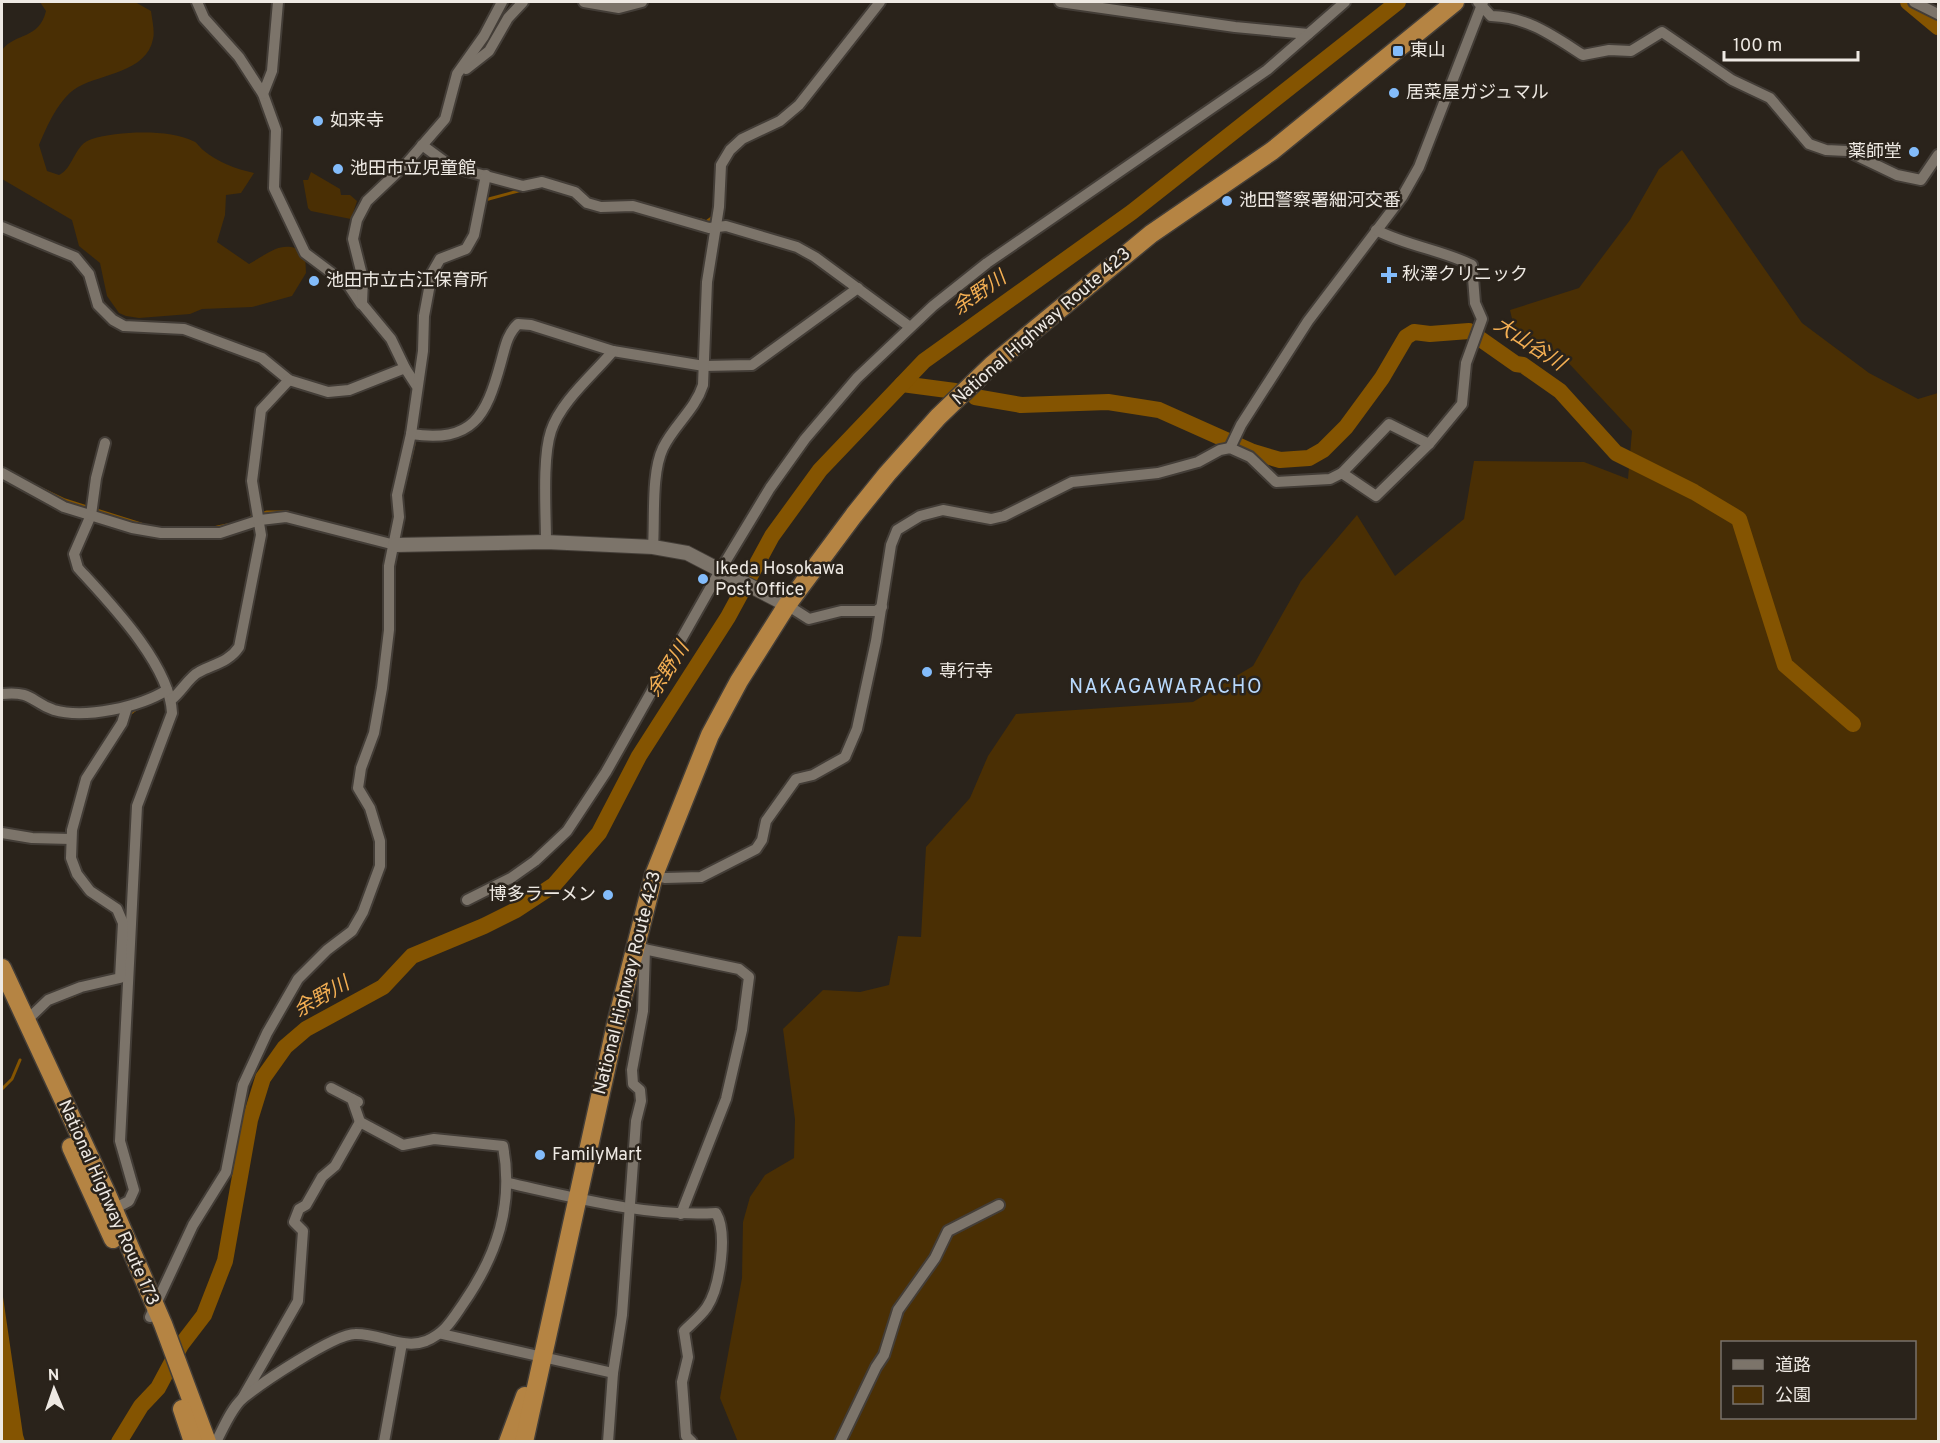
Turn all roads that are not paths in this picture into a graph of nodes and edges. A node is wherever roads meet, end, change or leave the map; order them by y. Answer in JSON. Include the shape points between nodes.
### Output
{"nodes":[{"id":1,"x":197,"y":2,"type":"edge"},
{"id":2,"x":278,"y":2,"type":"edge"},
{"id":3,"x":502,"y":2,"type":"edge"},
{"id":4,"x":524,"y":2,"type":"edge"},
{"id":5,"x":584,"y":2,"type":"edge"},
{"id":6,"x":642,"y":2,"type":"edge"},
{"id":7,"x":880,"y":2,"type":"edge"},
{"id":8,"x":1060,"y":2,"type":"edge"},
{"id":9,"x":1345,"y":2,"type":"edge"},
{"id":10,"x":1455,"y":2,"type":"edge"},
{"id":11,"x":1914,"y":2,"type":"edge"},
{"id":12,"x":1481,"y":3,"type":"edge"},
{"id":13,"x":1938,"y":14,"type":"edge"},
{"id":14,"x":1308,"y":34,"type":"junction"},
{"id":15,"x":457,"y":74,"type":"junction"},
{"id":16,"x":263,"y":94,"type":"junction"},
{"id":17,"x":422,"y":145,"type":"junction"},
{"id":18,"x":1938,"y":155,"type":"edge"},
{"id":19,"x":486,"y":175,"type":"junction"},
{"id":20,"x":716,"y":226,"type":"junction"},
{"id":21,"x":2,"y":227,"type":"edge"},
{"id":22,"x":1376,"y":231,"type":"junction"},
{"id":23,"x":858,"y":288,"type":"junction"},
{"id":24,"x":362,"y":304,"type":"junction"},
{"id":25,"x":910,"y":327,"type":"junction"},
{"id":26,"x":613,"y":351,"type":"junction"},
{"id":27,"x":704,"y":366,"type":"junction"},
{"id":28,"x":405,"y":368,"type":"junction"},
{"id":29,"x":289,"y":380,"type":"junction"},
{"id":30,"x":416,"y":385,"type":"junction"},
{"id":31,"x":411,"y":434,"type":"junction"},
{"id":32,"x":105,"y":443,"type":"dead end"},
{"id":33,"x":1429,"y":444,"type":"junction"},
{"id":34,"x":1230,"y":448,"type":"junction"},
{"id":35,"x":2,"y":473,"type":"edge"},
{"id":36,"x":1342,"y":473,"type":"junction"},
{"id":37,"x":91,"y":515,"type":"junction"},
{"id":38,"x":260,"y":520,"type":"junction"},
{"id":39,"x":546,"y":542,"type":"junction"},
{"id":40,"x":394,"y":545,"type":"junction"},
{"id":41,"x":653,"y":547,"type":"junction"},
{"id":42,"x":723,"y":570,"type":"junction"},
{"id":43,"x":782,"y":602,"type":"junction"},
{"id":44,"x":882,"y":607,"type":"junction"},
{"id":45,"x":2,"y":694,"type":"edge"},
{"id":46,"x":169,"y":695,"type":"junction"},
{"id":47,"x":127,"y":707,"type":"junction"},
{"id":48,"x":2,"y":833,"type":"edge"},
{"id":49,"x":71,"y":839,"type":"junction"},
{"id":50,"x":654,"y":875,"type":"junction"},
{"id":51,"x":467,"y":900,"type":"dead end"},
{"id":52,"x":128,"y":923,"type":"junction"},
{"id":53,"x":640,"y":948,"type":"junction"},
{"id":54,"x":2,"y":968,"type":"edge"},
{"id":55,"x":2,"y":994,"type":"edge"},
{"id":56,"x":26,"y":1021,"type":"junction"},
{"id":57,"x":331,"y":1088,"type":"dead end"},
{"id":58,"x":360,"y":1122,"type":"junction"},
{"id":59,"x":508,"y":1184,"type":"junction"},
{"id":60,"x":576,"y":1198,"type":"junction"},
{"id":61,"x":999,"y":1205,"type":"dead end"},
{"id":62,"x":629,"y":1207,"type":"junction"},
{"id":63,"x":108,"y":1212,"type":"junction"},
{"id":64,"x":681,"y":1214,"type":"junction"},
{"id":65,"x":156,"y":1319,"type":"junction"},
{"id":66,"x":442,"y":1334,"type":"junction"},
{"id":67,"x":402,"y":1343,"type":"junction"},
{"id":68,"x":542,"y":1356,"type":"junction"},
{"id":69,"x":613,"y":1373,"type":"junction"},
{"id":70,"x":180,"y":1385,"type":"junction"},
{"id":71,"x":241,"y":1400,"type":"junction"},
{"id":72,"x":515,"y":1440,"type":"edge"},
{"id":73,"x":193,"y":1442,"type":"edge"},
{"id":74,"x":207,"y":1442,"type":"edge"},
{"id":75,"x":216,"y":1442,"type":"edge"},
{"id":76,"x":384,"y":1442,"type":"edge"},
{"id":77,"x":608,"y":1442,"type":"edge"},
{"id":78,"x":692,"y":1442,"type":"edge"},
{"id":79,"x":840,"y":1442,"type":"edge"}],
"edges":[{"from":1,"to":16,"type":"street","via":[[204,18],[239,57]]},
{"from":2,"to":16,"type":"street","via":[[272,70]]},
{"from":3,"to":15,"type":"street"},
{"from":4,"to":15,"type":"street","via":[[508,18],[489,51]]},
{"from":5,"to":6,"type":"street","via":[[619,8]]},
{"from":7,"to":20,"type":"street","via":[[799,105],[780,121],[742,139],[730,150],[721,165]]},
{"from":8,"to":14,"type":"street"},
{"from":9,"to":14,"type":"street"},
{"from":10,"to":43,"type":"highway","name":"National Highway Route 423","via":[[1272,151],[1151,234],[992,365],[887,474]]},
{"from":11,"to":13,"type":"street"},
{"from":12,"to":18,"type":"street","via":[[1491,16],[1513,16],[1530,22],[1583,55],[1631,51],[1662,32],[1732,80],[1770,98],[1809,144],[1847,151],[1897,175],[1921,180]]},
{"from":12,"to":22,"type":"street","via":[[1419,167]]},
{"from":14,"to":25,"type":"street","via":[[1266,70],[987,262]]},
{"from":15,"to":17,"type":"street","via":[[445,119]]},
{"from":16,"to":24,"type":"street","via":[[276,130],[274,188],[285,216],[305,253],[349,286]]},
{"from":17,"to":19,"type":"street","via":[[452,167]]},
{"from":17,"to":24,"type":"street","via":[[367,201],[357,220],[353,239],[363,279]]},
{"from":19,"to":20,"type":"street","via":[[523,186],[542,182],[575,192],[587,204],[633,206],[709,228]]},
{"from":19,"to":30,"type":"street","via":[[474,235],[466,249],[440,259],[432,273]]},
{"from":20,"to":23,"type":"street","via":[[796,247]]},
{"from":20,"to":27,"type":"street","via":[[707,282]]},
{"from":21,"to":29,"type":"street","via":[[75,257],[89,274],[98,305],[118,323],[183,329],[262,358]]},
{"from":22,"to":33,"type":"street","via":[[1453,255],[1472,265],[1475,303],[1482,319],[1466,363],[1462,404]]},
{"from":22,"to":34,"type":"street","via":[[1308,321]]},
{"from":23,"to":25,"type":"street"},
{"from":23,"to":27,"type":"street","via":[[762,361],[752,365]]},
{"from":24,"to":28,"type":"street","via":[[391,339]]},
{"from":25,"to":42,"type":"street","via":[[857,378],[805,439],[770,488]]},
{"from":26,"to":27,"type":"street"},
{"from":26,"to":31,"type":"street","via":[[518,324],[510,332],[492,394],[473,423],[458,433],[436,437]]},
{"from":26,"to":39,"type":"street","via":[[564,407],[551,431]]},
{"from":27,"to":41,"type":"street","via":[[698,400],[663,448],[658,467]]},
{"from":28,"to":29,"type":"street","via":[[349,390],[328,392]]},
{"from":28,"to":30,"type":"street"},
{"from":29,"to":38,"type":"street","via":[[261,410],[252,466]]},
{"from":30,"to":31,"type":"street"},
{"from":31,"to":40,"type":"street","via":[[397,495],[399,517]]},
{"from":32,"to":37,"type":"street"},
{"from":33,"to":36,"type":"street","via":[[1389,424]]},
{"from":33,"to":36,"type":"street","via":[[1376,496]]},
{"from":34,"to":36,"type":"street","via":[[1250,457],[1276,482],[1330,478]]},
{"from":34,"to":44,"type":"street","via":[[1158,473],[1072,482],[1024,508],[991,519],[943,510],[920,516],[897,530],[891,545]]},
{"from":35,"to":37,"type":"street","via":[[64,507]]},
{"from":37,"to":38,"type":"street","via":[[161,533],[220,533]]},
{"from":37,"to":46,"type":"street","via":[[74,554],[78,568],[144,646]]},
{"from":38,"to":40,"type":"street","via":[[286,517]]},
{"from":38,"to":46,"type":"street","via":[[261,535],[239,647],[233,656],[196,673],[184,690]]},
{"from":39,"to":40,"type":"street"},
{"from":39,"to":41,"type":"street"},
{"from":40,"to":65,"type":"street","via":[[389,566],[382,688],[358,788],[370,808],[380,841],[380,866],[352,931],[298,979],[267,1034],[243,1085],[226,1172],[193,1225]]},
{"from":41,"to":42,"type":"street","via":[[687,553]]},
{"from":42,"to":43,"type":"street"},
{"from":42,"to":51,"type":"street","via":[[606,772],[567,831],[511,878]]},
{"from":43,"to":44,"type":"street","via":[[808,619]]},
{"from":43,"to":50,"type":"highway","name":"National Highway Route 423","via":[[710,735]]},
{"from":44,"to":50,"type":"street","via":[[857,729],[845,757],[813,775],[796,779],[766,821],[756,849],[701,877]]},
{"from":45,"to":47,"type":"street","via":[[30,695],[52,709],[72,713]]},
{"from":46,"to":47,"type":"street"},
{"from":46,"to":52,"type":"street","via":[[172,713],[137,806]]},
{"from":47,"to":49,"type":"street","via":[[122,723],[86,779]]},
{"from":48,"to":49,"type":"street"},
{"from":49,"to":52,"type":"street","via":[[71,858],[77,874],[90,891],[117,909]]},
{"from":50,"to":53,"type":"highway","name":"National Highway Route 423"},
{"from":52,"to":56,"type":"street","via":[[120,978],[48,1000]]},
{"from":52,"to":63,"type":"street","via":[[120,1141],[134,1190],[129,1201]]},
{"from":53,"to":60,"type":"highway","name":"National Highway Route 423"},
{"from":53,"to":62,"type":"street","via":[[643,1011],[632,1070],[641,1101]]},
{"from":53,"to":64,"type":"street","via":[[739,969],[749,977],[726,1099]]},
{"from":54,"to":56,"type":"highway","name":"National Highway Route 173"},
{"from":55,"to":63,"type":"highway","name":"National Highway Route 173"},
{"from":56,"to":63,"type":"highway","name":"National Highway Route 173"},
{"from":57,"to":58,"type":"street","via":[[356,1101]]},
{"from":58,"to":59,"type":"street","via":[[403,1145],[434,1139],[503,1146]]},
{"from":58,"to":71,"type":"street","via":[[335,1166],[299,1209],[294,1222],[303,1231],[298,1301]]},
{"from":59,"to":60,"type":"street"},
{"from":59,"to":66,"type":"street","via":[[495,1252]]},
{"from":60,"to":62,"type":"street"},
{"from":60,"to":68,"type":"highway","name":"National Highway Route 423"},
{"from":61,"to":79,"type":"street","via":[[948,1231],[935,1258],[897,1310],[884,1355]]},
{"from":62,"to":64,"type":"street"},
{"from":62,"to":69,"type":"street","via":[[622,1315]]},
{"from":63,"to":65,"type":"highway","name":"National Highway Route 173"},
{"from":64,"to":78,"type":"street","via":[[716,1213],[723,1223],[716,1284],[708,1305],[684,1331],[688,1357],[682,1382],[686,1436]]},
{"from":65,"to":70,"type":"highway","name":"National Highway Route 173"},
{"from":66,"to":67,"type":"street","via":[[423,1342]]},
{"from":66,"to":68,"type":"street"},
{"from":67,"to":71,"type":"street","via":[[375,1334],[352,1334],[328,1342]]},
{"from":67,"to":76,"type":"street"},
{"from":68,"to":69,"type":"street"},
{"from":68,"to":72,"type":"highway","name":"National Highway Route 423"},
{"from":68,"to":72,"type":"highway","name":"National Highway Route 423","via":[[531,1411]]},
{"from":69,"to":77,"type":"street"},
{"from":70,"to":73,"type":"highway","name":"National Highway Route 173"},
{"from":70,"to":74,"type":"highway","name":"National Highway Route 173"},
{"from":71,"to":75,"type":"street"}]}
